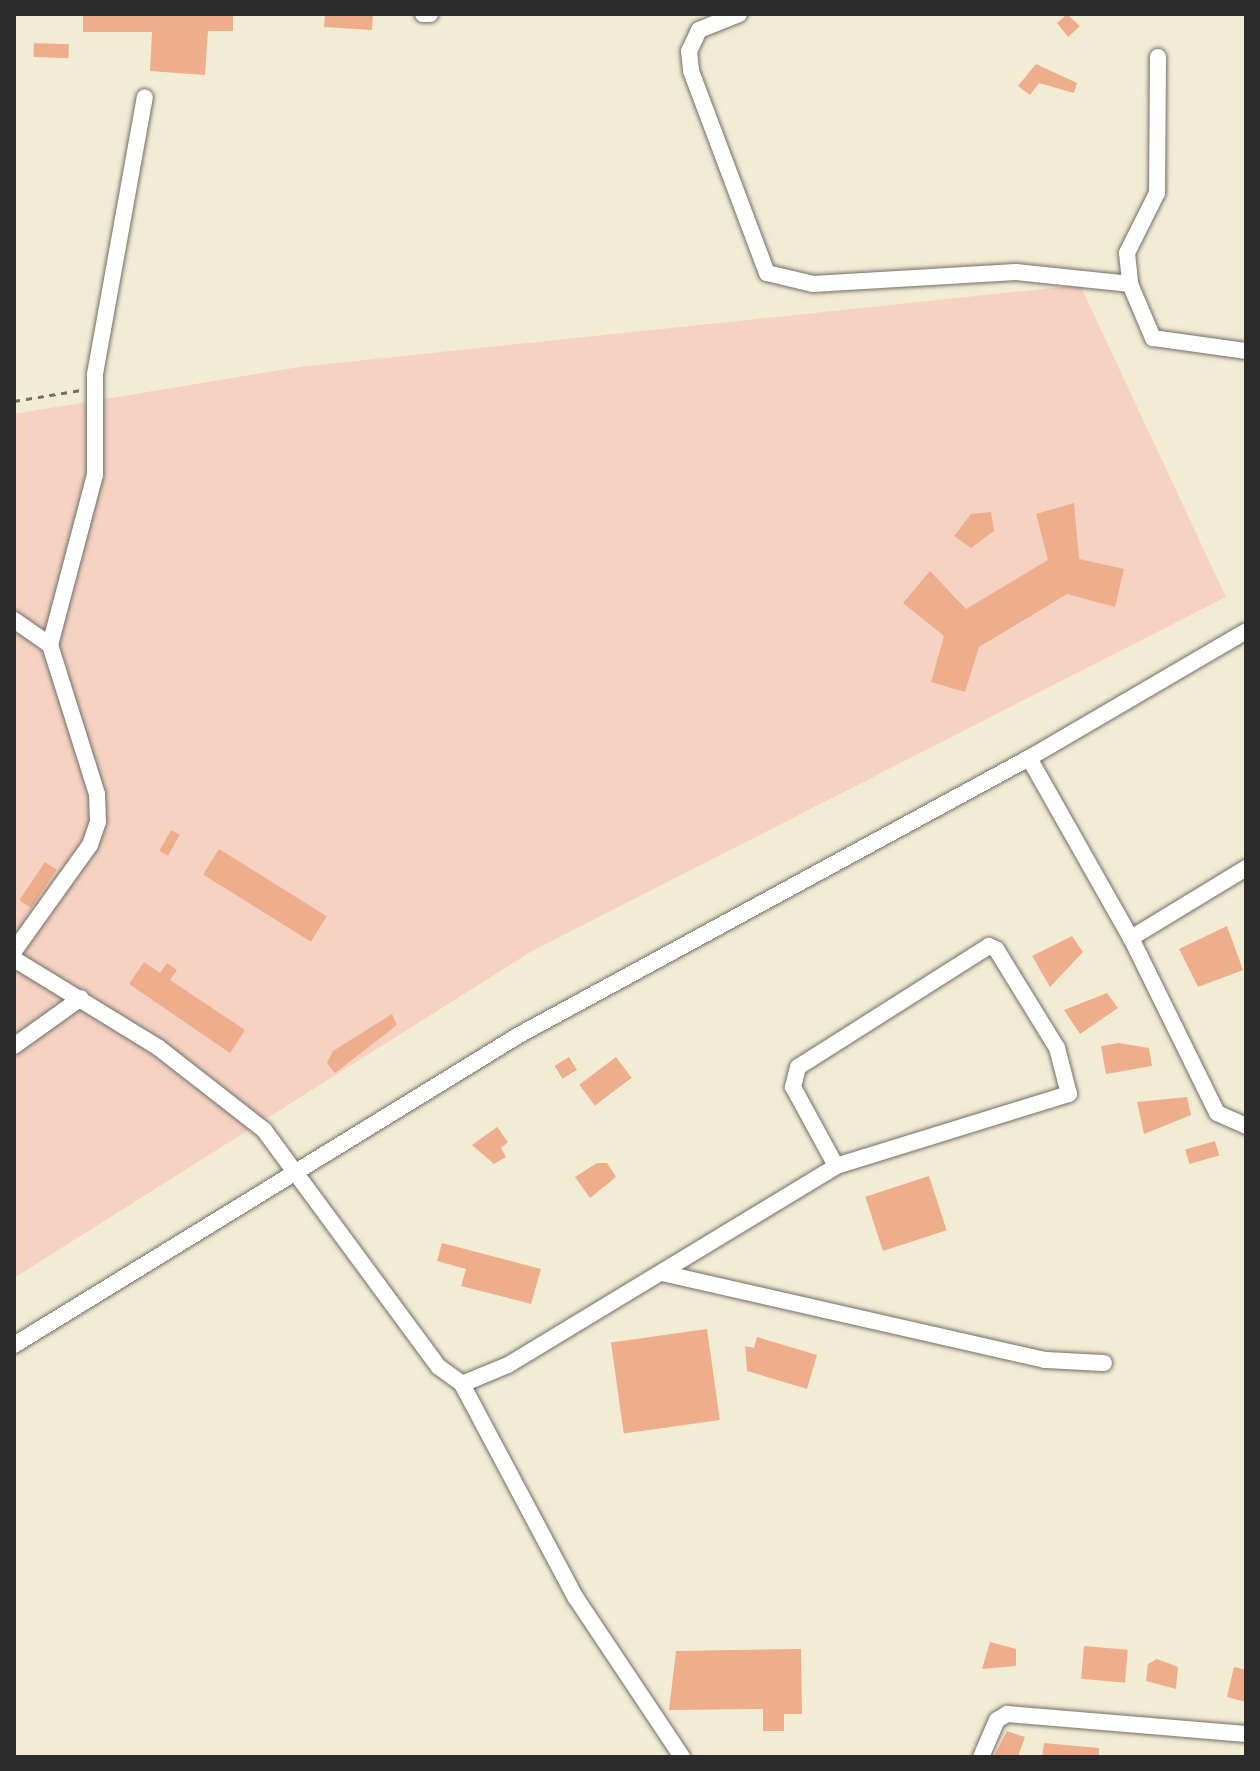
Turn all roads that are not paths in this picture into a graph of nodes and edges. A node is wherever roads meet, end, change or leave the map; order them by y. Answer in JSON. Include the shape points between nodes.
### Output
{"nodes":[{"id":1,"x":423,"y":14,"type":"edge"},
{"id":2,"x":430,"y":14,"type":"edge"},
{"id":3,"x":739,"y":14,"type":"edge"},
{"id":4,"x":1158,"y":57,"type":"dead end"},
{"id":5,"x":145,"y":97,"type":"dead end"},
{"id":6,"x":1130,"y":284,"type":"junction"},
{"id":7,"x":1246,"y":351,"type":"edge"},
{"id":8,"x":14,"y":620,"type":"edge"},
{"id":9,"x":1246,"y":631,"type":"edge"},
{"id":10,"x":50,"y":645,"type":"junction"},
{"id":11,"x":1029,"y":758,"type":"junction"},
{"id":12,"x":1246,"y":868,"type":"edge"},
{"id":13,"x":1131,"y":938,"type":"junction"},
{"id":14,"x":14,"y":951,"type":"edge"},
{"id":15,"x":14,"y":959,"type":"edge"},
{"id":16,"x":81,"y":998,"type":"junction"},
{"id":17,"x":14,"y":1046,"type":"edge"},
{"id":18,"x":1246,"y":1126,"type":"edge"},
{"id":19,"x":836,"y":1166,"type":"junction"},
{"id":20,"x":300,"y":1174,"type":"junction"},
{"id":21,"x":662,"y":1273,"type":"junction"},
{"id":22,"x":14,"y":1345,"type":"edge"},
{"id":23,"x":1104,"y":1363,"type":"dead end"},
{"id":24,"x":462,"y":1384,"type":"junction"},
{"id":25,"x":1246,"y":1734,"type":"edge"},
{"id":26,"x":682,"y":1757,"type":"edge"},
{"id":27,"x":981,"y":1757,"type":"edge"}],
"edges":[{"from":1,"to":2,"type":"street"},
{"from":3,"to":6,"type":"street","via":[[699,30],[690,61],[767,273],[813,284],[1016,272]]},
{"from":4,"to":6,"type":"street","via":[[1157,193],[1127,253]]},
{"from":5,"to":10,"type":"street","via":[[96,388],[95,475]]},
{"from":6,"to":7,"type":"street","via":[[1153,338]]},
{"from":8,"to":10,"type":"street"},
{"from":9,"to":11,"type":"street"},
{"from":10,"to":14,"type":"street","via":[[100,808],[90,845]]},
{"from":11,"to":13,"type":"street"},
{"from":11,"to":20,"type":"street","via":[[519,1035]]},
{"from":12,"to":13,"type":"street"},
{"from":13,"to":18,"type":"street","via":[[1217,1113]]},
{"from":15,"to":16,"type":"street"},
{"from":16,"to":17,"type":"street"},
{"from":16,"to":20,"type":"street","via":[[217,1090]]},
{"from":19,"to":19,"type":"street","via":[[1069,1094],[1057,1048],[996,949],[989,946],[798,1067],[793,1087]]},
{"from":19,"to":21,"type":"street"},
{"from":20,"to":22,"type":"street"},
{"from":20,"to":24,"type":"street","via":[[439,1367]]},
{"from":21,"to":23,"type":"street","via":[[1045,1360]]},
{"from":21,"to":24,"type":"street"},
{"from":24,"to":26,"type":"street","via":[[576,1598]]},
{"from":25,"to":27,"type":"street","via":[[1007,1714],[997,1720]]}]}
